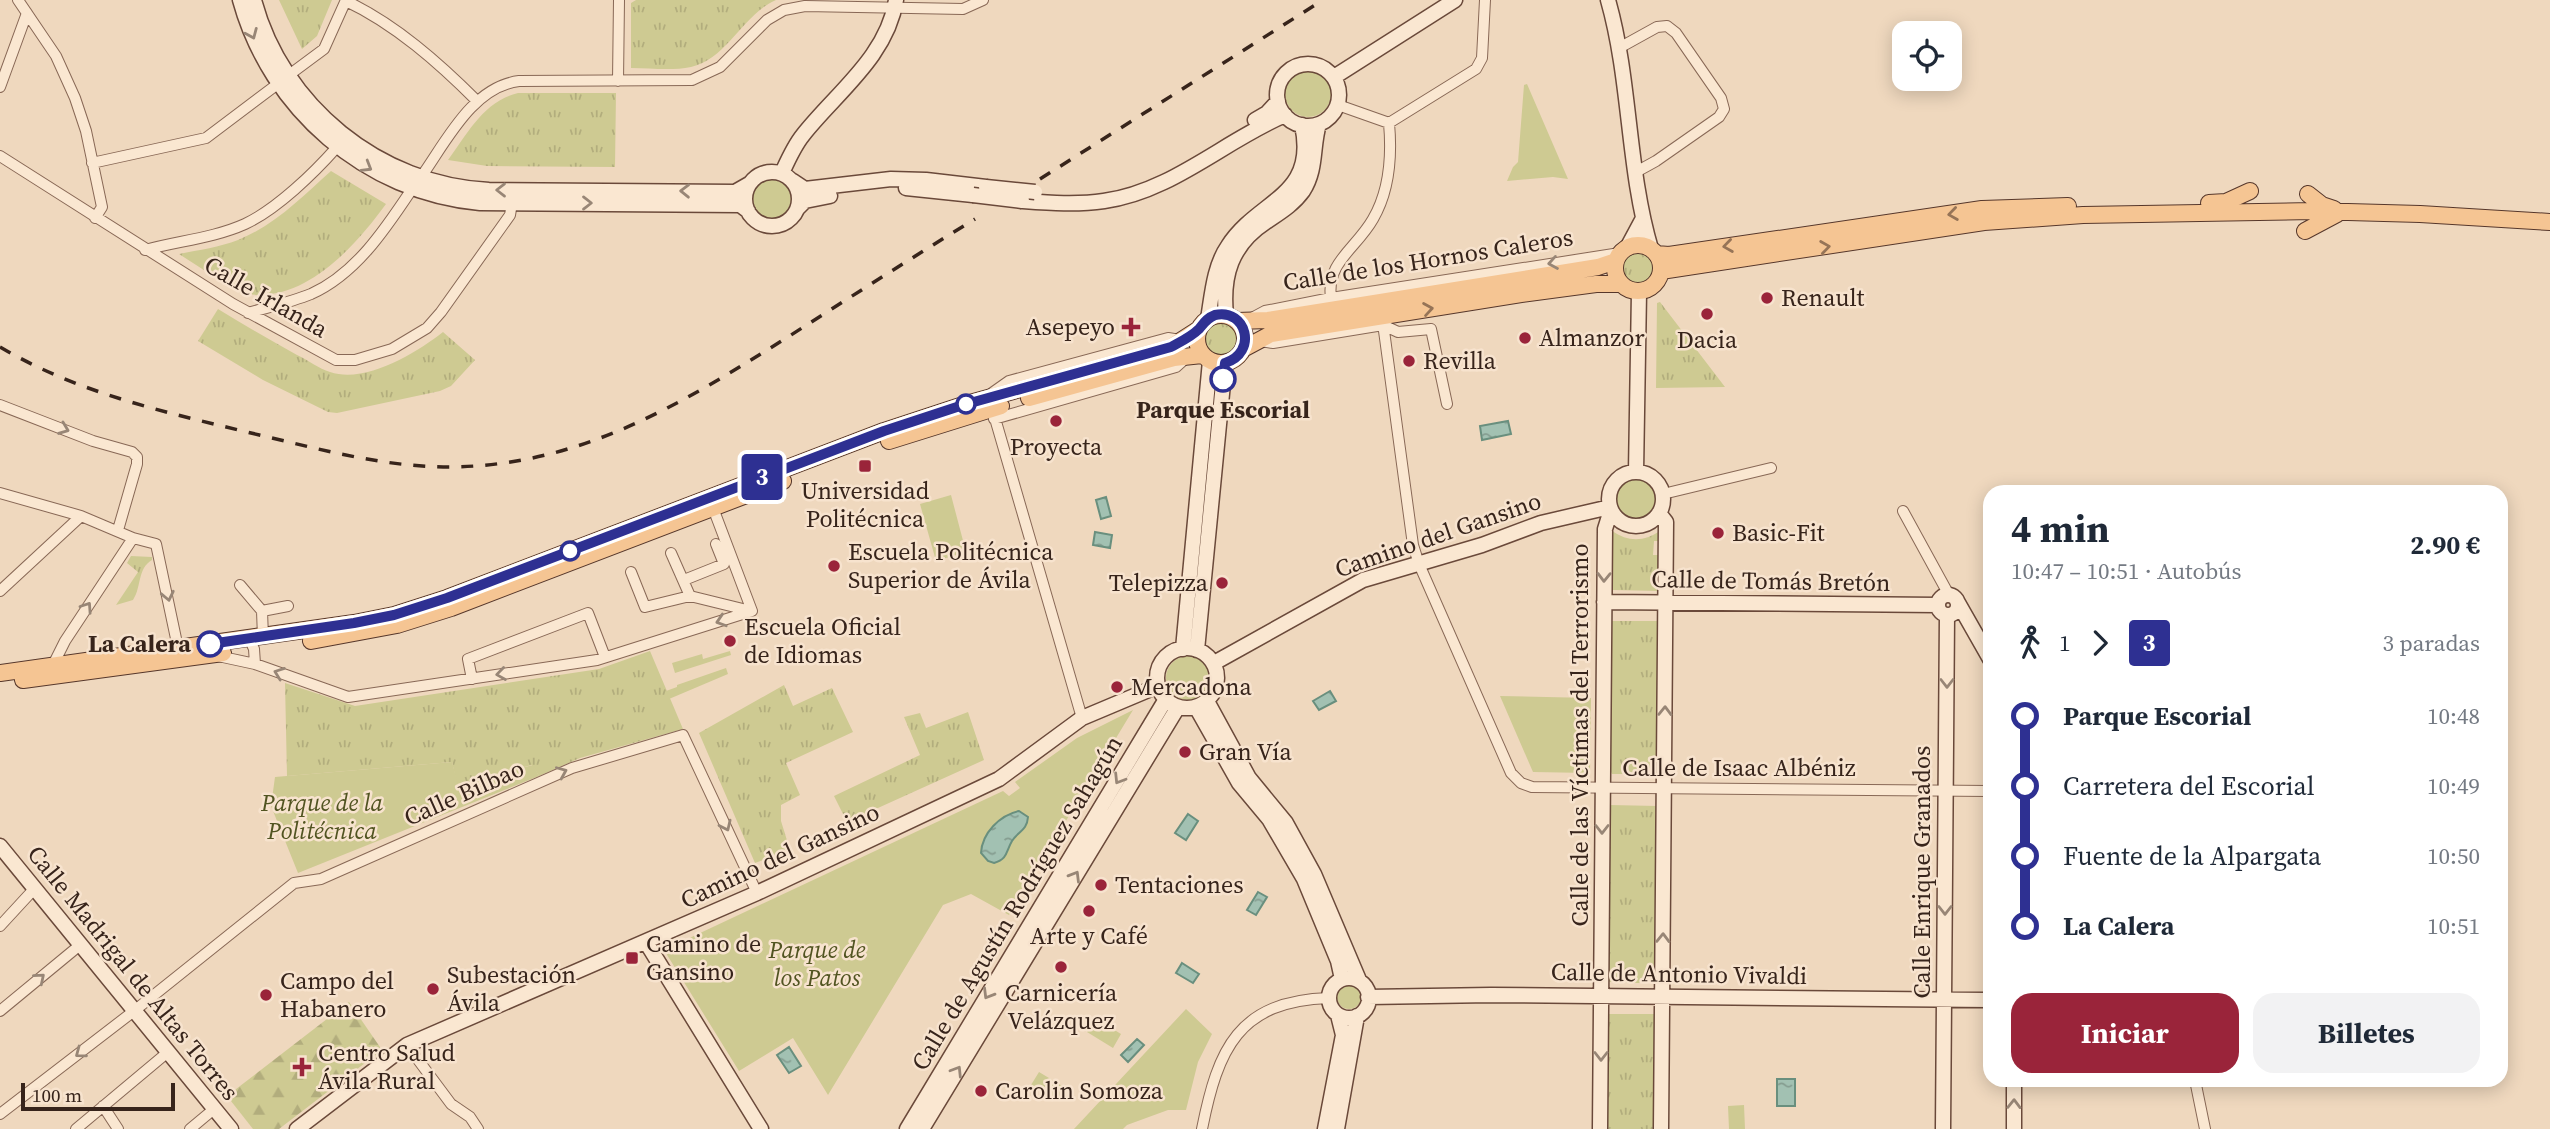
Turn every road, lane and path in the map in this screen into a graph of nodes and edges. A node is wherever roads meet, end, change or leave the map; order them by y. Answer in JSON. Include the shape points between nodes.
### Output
{"nodes":[{"id":1,"x":18,"y":0,"type":"edge"},
{"id":2,"x":240,"y":0,"type":"edge"},
{"id":3,"x":254,"y":0,"type":"edge"},
{"id":4,"x":346,"y":0,"type":"edge"},
{"id":5,"x":619,"y":0,"type":"edge"},
{"id":6,"x":983,"y":0,"type":"edge"},
{"id":7,"x":1455,"y":0,"type":"edge"},
{"id":8,"x":1485,"y":0,"type":"edge"},
{"id":9,"x":1608,"y":0,"type":"edge"},
{"id":10,"x":796,"y":3,"type":"edge"},
{"id":11,"x":895,"y":3,"type":"edge"},
{"id":12,"x":27,"y":13,"type":"junction"},
{"id":13,"x":1619,"y":48,"type":"junction"},
{"id":14,"x":1334,"y":77,"type":"junction"},
{"id":15,"x":284,"y":79,"type":"junction"},
{"id":16,"x":618,"y":81,"type":"junction"},
{"id":17,"x":0,"y":87,"type":"edge"},
{"id":18,"x":477,"y":101,"type":"junction"},
{"id":19,"x":1278,"y":101,"type":"junction"},
{"id":20,"x":1338,"y":105,"type":"junction"},
{"id":21,"x":1285,"y":115,"type":"junction"},
{"id":22,"x":1319,"y":124,"type":"junction"},
{"id":23,"x":1389,"y":124,"type":"junction"},
{"id":24,"x":1301,"y":125,"type":"junction"},
{"id":25,"x":337,"y":147,"type":"junction"},
{"id":26,"x":0,"y":156,"type":"edge"},
{"id":27,"x":92,"y":163,"type":"junction"},
{"id":28,"x":1636,"y":172,"type":"junction"},
{"id":29,"x":788,"y":177,"type":"junction"},
{"id":30,"x":416,"y":183,"type":"junction"},
{"id":31,"x":749,"y":184,"type":"junction"},
{"id":32,"x":2250,"y":191,"type":"dead end"},
{"id":33,"x":2308,"y":194,"type":"dead end"},
{"id":34,"x":1029,"y":196,"type":"junction"},
{"id":35,"x":512,"y":203,"type":"junction"},
{"id":36,"x":2168,"y":206,"type":"junction"},
{"id":37,"x":797,"y":209,"type":"junction"},
{"id":38,"x":748,"y":211,"type":"junction"},
{"id":39,"x":2217,"y":211,"type":"junction"},
{"id":40,"x":2343,"y":212,"type":"junction"},
{"id":41,"x":94,"y":218,"type":"junction"},
{"id":42,"x":1642,"y":220,"type":"junction"},
{"id":43,"x":2550,"y":222,"type":"edge"},
{"id":44,"x":2305,"y":231,"type":"dead end"},
{"id":45,"x":145,"y":250,"type":"junction"},
{"id":46,"x":1653,"y":252,"type":"junction"},
{"id":47,"x":1621,"y":254,"type":"junction"},
{"id":48,"x":1661,"y":271,"type":"junction"},
{"id":49,"x":1621,"y":284,"type":"junction"},
{"id":50,"x":1639,"y":292,"type":"junction"},
{"id":51,"x":1331,"y":298,"type":"junction"},
{"id":52,"x":248,"y":313,"type":"junction"},
{"id":53,"x":1237,"y":319,"type":"junction"},
{"id":54,"x":1383,"y":321,"type":"junction"},
{"id":55,"x":1203,"y":324,"type":"junction"},
{"id":56,"x":1250,"y":345,"type":"junction"},
{"id":57,"x":1206,"y":359,"type":"junction"},
{"id":58,"x":1447,"y":404,"type":"dead end"},
{"id":59,"x":0,"y":405,"type":"edge"},
{"id":60,"x":990,"y":409,"type":"junction"},
{"id":61,"x":1771,"y":468,"type":"dead end"},
{"id":62,"x":1636,"y":472,"type":"junction"},
{"id":63,"x":0,"y":494,"type":"edge"},
{"id":64,"x":1663,"y":494,"type":"junction"},
{"id":65,"x":713,"y":508,"type":"junction"},
{"id":66,"x":1611,"y":508,"type":"junction"},
{"id":67,"x":1903,"y":511,"type":"dead end"},
{"id":68,"x":1660,"y":513,"type":"junction"},
{"id":69,"x":81,"y":516,"type":"junction"},
{"id":70,"x":118,"y":530,"type":"junction"},
{"id":71,"x":133,"y":538,"type":"junction"},
{"id":72,"x":716,"y":544,"type":"dead end"},
{"id":73,"x":671,"y":553,"type":"dead end"},
{"id":74,"x":1419,"y":564,"type":"junction"},
{"id":75,"x":631,"y":572,"type":"dead end"},
{"id":76,"x":684,"y":580,"type":"junction"},
{"id":77,"x":240,"y":585,"type":"dead end"},
{"id":78,"x":0,"y":591,"type":"edge"},
{"id":79,"x":690,"y":596,"type":"junction"},
{"id":80,"x":1953,"y":598,"type":"junction"},
{"id":81,"x":1604,"y":602,"type":"junction"},
{"id":82,"x":1666,"y":603,"type":"junction"},
{"id":83,"x":288,"y":606,"type":"dead end"},
{"id":84,"x":1942,"y":610,"type":"junction"},
{"id":85,"x":262,"y":611,"type":"junction"},
{"id":86,"x":752,"y":611,"type":"junction"},
{"id":87,"x":1972,"y":628,"type":"junction"},
{"id":88,"x":1947,"y":636,"type":"junction"},
{"id":89,"x":255,"y":647,"type":"junction"},
{"id":90,"x":1983,"y":647,"type":"edge"},
{"id":91,"x":178,"y":648,"type":"junction"},
{"id":92,"x":1190,"y":649,"type":"junction"},
{"id":93,"x":605,"y":657,"type":"junction"},
{"id":94,"x":1213,"y":663,"type":"junction"},
{"id":95,"x":53,"y":665,"type":"junction"},
{"id":96,"x":0,"y":673,"type":"edge"},
{"id":97,"x":472,"y":679,"type":"junction"},
{"id":98,"x":0,"y":683,"type":"edge"},
{"id":99,"x":1158,"y":686,"type":"junction"},
{"id":100,"x":1172,"y":703,"type":"junction"},
{"id":101,"x":1201,"y":704,"type":"junction"},
{"id":102,"x":1082,"y":719,"type":"junction"},
{"id":103,"x":1603,"y":788,"type":"junction"},
{"id":104,"x":1664,"y":788,"type":"junction"},
{"id":105,"x":1946,"y":790,"type":"junction"},
{"id":106,"x":1983,"y":791,"type":"edge"},
{"id":107,"x":0,"y":846,"type":"edge"},
{"id":108,"x":34,"y":888,"type":"junction"},
{"id":109,"x":757,"y":892,"type":"junction"},
{"id":110,"x":0,"y":926,"type":"edge"},
{"id":111,"x":646,"y":942,"type":"junction"},
{"id":112,"x":80,"y":945,"type":"junction"},
{"id":113,"x":1342,"y":979,"type":"junction"},
{"id":114,"x":1359,"y":980,"type":"junction"},
{"id":115,"x":1601,"y":996,"type":"junction"},
{"id":116,"x":1662,"y":996,"type":"junction"},
{"id":117,"x":1368,"y":997,"type":"junction"},
{"id":118,"x":1329,"y":998,"type":"junction"},
{"id":119,"x":1944,"y":1000,"type":"junction"},
{"id":120,"x":1983,"y":1000,"type":"edge"},
{"id":121,"x":0,"y":1011,"type":"edge"},
{"id":122,"x":134,"y":1011,"type":"junction"},
{"id":123,"x":1338,"y":1015,"type":"junction"},
{"id":124,"x":1357,"y":1016,"type":"junction"},
{"id":125,"x":407,"y":1045,"type":"junction"},
{"id":126,"x":167,"y":1052,"type":"junction"},
{"id":127,"x":2014,"y":1087,"type":"edge"},
{"id":128,"x":2196,"y":1087,"type":"edge"},
{"id":129,"x":103,"y":1106,"type":"junction"},
{"id":130,"x":214,"y":1109,"type":"junction"},
{"id":131,"x":0,"y":1114,"type":"edge"},
{"id":132,"x":76,"y":1129,"type":"edge"},
{"id":133,"x":118,"y":1129,"type":"edge"},
{"id":134,"x":190,"y":1129,"type":"edge"},
{"id":135,"x":230,"y":1129,"type":"edge"},
{"id":136,"x":297,"y":1129,"type":"edge"},
{"id":137,"x":478,"y":1129,"type":"edge"},
{"id":138,"x":761,"y":1129,"type":"edge"},
{"id":139,"x":907,"y":1129,"type":"edge"},
{"id":140,"x":922,"y":1129,"type":"edge"},
{"id":141,"x":1202,"y":1129,"type":"edge"},
{"id":142,"x":1325,"y":1129,"type":"edge"},
{"id":143,"x":1337,"y":1129,"type":"edge"},
{"id":144,"x":1600,"y":1129,"type":"edge"},
{"id":145,"x":1661,"y":1129,"type":"edge"},
{"id":146,"x":1943,"y":1129,"type":"edge"},
{"id":147,"x":2014,"y":1129,"type":"edge"},
{"id":148,"x":2205,"y":1129,"type":"edge"}],
"edges":[{"from":1,"to":12,"type":"street"},
{"from":2,"to":15,"type":"street","one_way":true,"via":[[255,42]]},
{"from":3,"to":15,"type":"street"},
{"from":4,"to":15,"type":"street","via":[[324,49]]},
{"from":4,"to":18,"type":"street","via":[[377,16]]},
{"from":5,"to":16,"type":"street"},
{"from":6,"to":11,"type":"street","via":[[963,9]]},
{"from":7,"to":14,"type":"street"},
{"from":8,"to":23,"type":"street","via":[[1480,65]]},
{"from":9,"to":13,"type":"street"},
{"from":10,"to":11,"type":"street"},
{"from":10,"to":16,"type":"street","via":[[767,20],[720,67],[703,77],[682,82]]},
{"from":11,"to":29,"type":"street","via":[[879,47],[802,136]]},
{"from":12,"to":17,"type":"street"},
{"from":12,"to":27,"type":"street","via":[[56,56],[75,98]]},
{"from":13,"to":28,"type":"street"},
{"from":13,"to":28,"type":"street","via":[[1657,27],[1673,29],[1724,109],[1720,117]]},
{"from":14,"to":19,"type":"street","via":[[1310,64],[1292,69],[1280,83]]},
{"from":14,"to":20,"type":"street"},
{"from":15,"to":25,"type":"street","via":[[297,108]]},
{"from":15,"to":27,"type":"street","via":[[205,138]]},
{"from":15,"to":30,"type":"street","via":[[347,138]]},
{"from":16,"to":18,"type":"street","via":[[510,82]]},
{"from":18,"to":30,"type":"street"},
{"from":19,"to":21,"type":"street"},
{"from":19,"to":34,"type":"street","via":[[1267,113],[1160,177],[1101,193]]},
{"from":20,"to":22,"type":"street"},
{"from":20,"to":23,"type":"street"},
{"from":21,"to":24,"type":"street"},
{"from":21,"to":34,"type":"street","via":[[1135,194],[1067,204]]},
{"from":22,"to":24,"type":"street"},
{"from":22,"to":53,"type":"street","via":[[1312,174],[1302,192],[1287,209],[1247,237],[1227,273],[1224,295]]},
{"from":23,"to":51,"type":"street","via":[[1391,162],[1385,188],[1374,217],[1332,273]]},
{"from":24,"to":55,"type":"street","via":[[1304,154],[1300,170],[1280,200],[1240,228],[1225,249]]},
{"from":25,"to":30,"type":"street","one_way":true,"via":[[375,172]]},
{"from":25,"to":45,"type":"street","via":[[272,207],[245,223]]},
{"from":26,"to":41,"type":"street","name":"Calle Irlanda"},
{"from":27,"to":41,"type":"street","via":[[102,207]]},
{"from":28,"to":42,"type":"street"},
{"from":29,"to":31,"type":"street","via":[[764,173]]},
{"from":29,"to":34,"type":"street","bridge":true,"via":[[805,189],[900,179]]},
{"from":29,"to":37,"type":"street","via":[[799,195]]},
{"from":31,"to":30,"type":"street","one_way":true,"via":[[735,192],[489,190]]},
{"from":30,"to":35,"type":"street","via":[[467,201]]},
{"from":30,"to":52,"type":"street","via":[[371,247],[343,273],[314,292]]},
{"from":31,"to":38,"type":"street","via":[[745,197]]},
{"from":32,"to":36,"type":"main road","via":[[2226,202]]},
{"from":33,"to":40,"type":"main road"},
{"from":34,"to":37,"type":"street","bridge":true,"via":[[892,188],[813,198]]},
{"from":35,"to":38,"type":"street","one_way":true,"via":[[740,205]]},
{"from":35,"to":52,"type":"street","name":"Calle Irlanda","via":[[510,215],[435,321],[392,349],[355,360],[336,360]]},
{"from":36,"to":39,"type":"main road"},
{"from":36,"to":46,"type":"main road","one_way":true,"via":[[1982,209],[1669,255]]},
{"from":37,"to":38,"type":"street","via":[[788,221],[773,226],[758,222]]},
{"from":39,"to":40,"type":"main road"},
{"from":48,"to":39,"type":"main road","one_way":true,"via":[[1984,222]]},
{"from":40,"to":43,"type":"main road"},
{"from":40,"to":44,"type":"main road"},
{"from":41,"to":45,"type":"street","name":"Calle Irlanda"},
{"from":42,"to":46,"type":"street"},
{"from":42,"to":47,"type":"street"},
{"from":45,"to":52,"type":"street","name":"Calle Irlanda"},
{"from":46,"to":47,"type":"main road","via":[[1639,245]]},
{"from":46,"to":48,"type":"main road"},
{"from":47,"to":49,"type":"main road","via":[[1615,273]]},
{"from":47,"to":51,"type":"street","name":"Calle de los Hornos Caleros","one_way":true},
{"from":47,"to":53,"type":"main road","name":"Calle de los Hornos Caleros","via":[[1598,267],[1268,320]]},
{"from":48,"to":50,"type":"main road","via":[[1655,284]]},
{"from":49,"to":50,"type":"main road"},
{"from":54,"to":49,"type":"main road","name":"Calle de los Hornos Caleros","one_way":true,"via":[[1596,284]]},
{"from":50,"to":62,"type":"street"},
{"from":51,"to":53,"type":"street","name":"Calle de los Hornos Caleros"},
{"from":53,"to":55,"type":"main road","via":[[1217,315]]},
{"from":53,"to":56,"type":"main road"},
{"from":54,"to":56,"type":"main road","name":"Calle de los Hornos Caleros","via":[[1271,334]]},
{"from":54,"to":58,"type":"street","name":"Calle de los Hornos Caleros","via":[[1398,332],[1431,329]]},
{"from":54,"to":74,"type":"street","name":"Calle de Isaac Albéniz"},
{"from":55,"to":57,"type":"main road","via":[[1197,342]]},
{"from":55,"to":60,"type":"main road","via":[[1171,347]]},
{"from":56,"to":57,"type":"main road","via":[[1236,359]]},
{"from":57,"to":60,"type":"main road","via":[[1174,358]]},
{"from":57,"to":92,"type":"street"},
{"from":59,"to":70,"type":"street","one_way":true,"via":[[137,457]]},
{"from":60,"to":65,"type":"main road","via":[[888,441]]},
{"from":60,"to":89,"type":"main road","via":[[884,431],[447,598]]},
{"from":60,"to":102,"type":"street"},
{"from":61,"to":64,"type":"street"},
{"from":62,"to":64,"type":"street","via":[[1653,479]]},
{"from":62,"to":66,"type":"street","via":[[1613,486]]},
{"from":63,"to":69,"type":"street"},
{"from":64,"to":68,"type":"street"},
{"from":65,"to":86,"type":"street"},
{"from":65,"to":89,"type":"main road","via":[[397,625]]},
{"from":66,"to":68,"type":"street","via":[[1620,521],[1634,526],[1649,523]]},
{"from":66,"to":74,"type":"street","name":"Camino del Gansino","via":[[1541,523]]},
{"from":66,"to":81,"type":"street","name":"Calle de las Víctimas del Terrorismo","one_way":true,"via":[[1605,529]]},
{"from":67,"to":80,"type":"street"},
{"from":68,"to":82,"type":"street","via":[[1666,522]]},
{"from":69,"to":70,"type":"street"},
{"from":69,"to":78,"type":"street"},
{"from":70,"to":71,"type":"street"},
{"from":71,"to":91,"type":"street","one_way":true,"via":[[156,544]]},
{"from":95,"to":71,"type":"street","one_way":true},
{"from":72,"to":76,"type":"street","via":[[724,564]]},
{"from":73,"to":76,"type":"street"},
{"from":74,"to":94,"type":"street","name":"Camino del Gansino","via":[[1345,588]]},
{"from":74,"to":103,"type":"street","name":"Calle de Isaac Albéniz","via":[[1511,773],[1532,787]]},
{"from":75,"to":79,"type":"street","via":[[645,607]]},
{"from":76,"to":79,"type":"street"},
{"from":77,"to":85,"type":"street"},
{"from":79,"to":86,"type":"street"},
{"from":80,"to":84,"type":"street","via":[[1956,610]]},
{"from":80,"to":87,"type":"street"},
{"from":81,"to":82,"type":"street","name":"Calle de Tomás Bretón"},
{"from":81,"to":103,"type":"street","name":"Calle de las Víctimas del Terrorismo"},
{"from":82,"to":84,"type":"street","name":"Calle de Tomás Bretón"},
{"from":104,"to":82,"type":"street","one_way":true},
{"from":83,"to":85,"type":"street"},
{"from":84,"to":88,"type":"street","name":"Calle Enrique Granados"},
{"from":85,"to":89,"type":"street"},
{"from":86,"to":93,"type":"street","one_way":true},
{"from":87,"to":88,"type":"street","via":[[1958,626]]},
{"from":87,"to":90,"type":"street"},
{"from":88,"to":105,"type":"street","name":"Calle Enrique Granados","one_way":true},
{"from":89,"to":91,"type":"main road"},
{"from":97,"to":89,"type":"street","one_way":true,"via":[[348,697]]},
{"from":89,"to":98,"type":"main road"},
{"from":91,"to":95,"type":"main road"},
{"from":92,"to":94,"type":"street"},
{"from":92,"to":99,"type":"street","via":[[1162,662]]},
{"from":93,"to":97,"type":"street","one_way":true},
{"from":93,"to":97,"type":"street","via":[[588,613],[468,659]]},
{"from":94,"to":101,"type":"street","via":[[1217,683]]},
{"from":95,"to":96,"type":"main road"},
{"from":99,"to":100,"type":"street"},
{"from":99,"to":102,"type":"street","name":"Camino del Gansino"},
{"from":100,"to":101,"type":"street"},
{"from":100,"to":139,"type":"street","name":"Calle de Agustín Rodríguez Sahagún","one_way":true},
{"from":140,"to":100,"type":"street","name":"Calle de Agustín Rodríguez Sahagún","one_way":true},
{"from":101,"to":113,"type":"street","via":[[1239,783],[1269,819],[1304,879]]},
{"from":101,"to":114,"type":"street","via":[[1249,778],[1286,823],[1314,874]]},
{"from":102,"to":109,"type":"street","name":"Camino del Gansino","via":[[999,779]]},
{"from":103,"to":104,"type":"street","name":"Calle de Isaac Albéniz"},
{"from":103,"to":115,"type":"street","name":"Calle de las Víctimas del Terrorismo","one_way":true},
{"from":104,"to":105,"type":"street","name":"Calle de Isaac Albéniz"},
{"from":116,"to":104,"type":"street","one_way":true},
{"from":105,"to":106,"type":"street","name":"Calle de Isaac Albéniz"},
{"from":105,"to":119,"type":"street","name":"Calle Enrique Granados","one_way":true},
{"from":107,"to":108,"type":"street","name":"Calle Madrigal de Altas Torres"},
{"from":108,"to":110,"type":"street"},
{"from":108,"to":112,"type":"street","name":"Calle Madrigal de Altas Torres"},
{"from":109,"to":111,"type":"street","name":"Camino del Gansino"},
{"from":122,"to":109,"type":"street","name":"Calle Bilbao","one_way":true,"via":[[294,883],[321,879],[572,768],[683,735]]},
{"from":111,"to":125,"type":"street","name":"Camino del Gansino"},
{"from":111,"to":138,"type":"street"},
{"from":121,"to":112,"type":"street","one_way":true},
{"from":112,"to":122,"type":"street","name":"Calle Madrigal de Altas Torres"},
{"from":113,"to":114,"type":"street"},
{"from":113,"to":118,"type":"street","via":[[1332,986]]},
{"from":114,"to":117,"type":"street"},
{"from":115,"to":116,"type":"street","name":"Calle de Antonio Vivaldi"},
{"from":115,"to":117,"type":"street","name":"Calle de Antonio Vivaldi"},
{"from":115,"to":144,"type":"street","name":"Calle de las Víctimas del Terrorismo","one_way":true},
{"from":116,"to":119,"type":"street","name":"Calle de Antonio Vivaldi"},
{"from":116,"to":145,"type":"street"},
{"from":117,"to":124,"type":"street","via":[[1366,1008]]},
{"from":118,"to":123,"type":"street"},
{"from":118,"to":141,"type":"street","via":[[1284,1003],[1237,1034],[1219,1063]]},
{"from":119,"to":120,"type":"street","name":"Calle de Antonio Vivaldi"},
{"from":119,"to":146,"type":"street","name":"Calle Enrique Granados"},
{"from":122,"to":126,"type":"street","name":"Calle Madrigal de Altas Torres"},
{"from":122,"to":131,"type":"street","name":"Calle Bilbao","one_way":true},
{"from":123,"to":124,"type":"street"},
{"from":123,"to":142,"type":"street","via":[[1343,1035]]},
{"from":124,"to":143,"type":"street"},
{"from":125,"to":136,"type":"street","name":"Camino del Gansino"},
{"from":125,"to":137,"type":"street","via":[[451,1104]]},
{"from":126,"to":129,"type":"street"},
{"from":126,"to":130,"type":"street","name":"Calle Madrigal de Altas Torres"},
{"from":147,"to":127,"type":"street","one_way":true},
{"from":128,"to":148,"type":"street"},
{"from":129,"to":132,"type":"street"},
{"from":129,"to":133,"type":"street"},
{"from":130,"to":134,"type":"street"},
{"from":130,"to":135,"type":"street","name":"Calle Madrigal de Altas Torres"}]}
